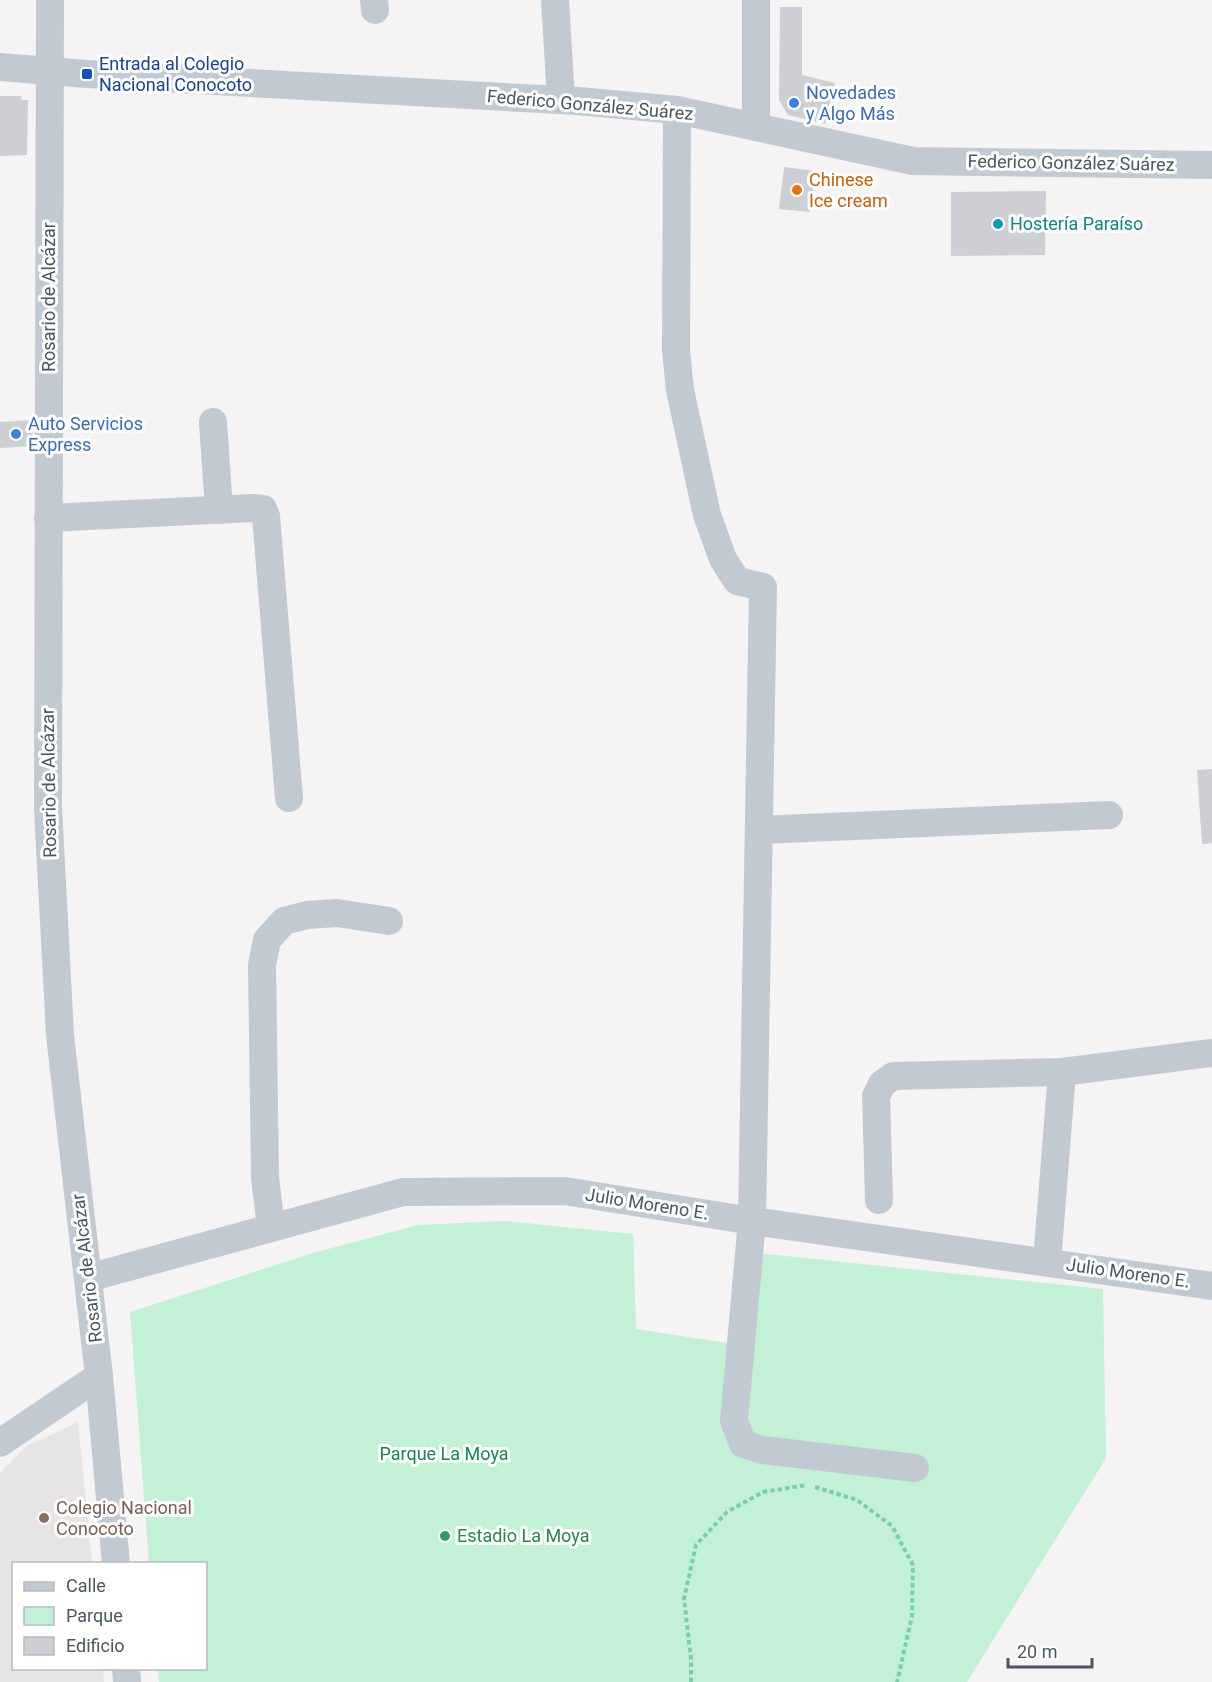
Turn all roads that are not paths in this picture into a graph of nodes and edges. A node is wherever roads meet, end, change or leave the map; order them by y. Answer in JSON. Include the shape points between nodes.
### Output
{"nodes":[{"id":1,"x":50,"y":0,"type":"edge"},
{"id":2,"x":555,"y":0,"type":"edge"},
{"id":3,"x":756,"y":0,"type":"edge"},
{"id":4,"x":0,"y":67,"type":"edge"},
{"id":5,"x":49,"y":71,"type":"junction"},
{"id":6,"x":561,"y":100,"type":"junction"},
{"id":7,"x":677,"y":110,"type":"junction"},
{"id":8,"x":756,"y":127,"type":"junction"},
{"id":9,"x":1212,"y":165,"type":"edge"},
{"id":10,"x":213,"y":422,"type":"dead end"},
{"id":11,"x":219,"y":510,"type":"junction"},
{"id":12,"x":48,"y":518,"type":"junction"},
{"id":13,"x":289,"y":798,"type":"dead end"},
{"id":14,"x":1109,"y":814,"type":"dead end"},
{"id":15,"x":759,"y":830,"type":"junction"},
{"id":16,"x":389,"y":921,"type":"dead end"},
{"id":17,"x":1212,"y":1053,"type":"edge"},
{"id":18,"x":1062,"y":1072,"type":"junction"},
{"id":19,"x":879,"y":1200,"type":"dead end"},
{"id":20,"x":752,"y":1221,"type":"junction"},
{"id":21,"x":271,"y":1228,"type":"junction"},
{"id":22,"x":1047,"y":1262,"type":"junction"},
{"id":23,"x":88,"y":1278,"type":"junction"},
{"id":24,"x":1212,"y":1286,"type":"edge"},
{"id":25,"x":99,"y":1376,"type":"junction"},
{"id":26,"x":0,"y":1443,"type":"edge"},
{"id":27,"x":915,"y":1468,"type":"dead end"},
{"id":28,"x":116,"y":1562,"type":"edge"}],
"edges":[{"from":1,"to":5,"type":"street","name":"Rosario de Alcázar"},
{"from":2,"to":6,"type":"street"},
{"from":3,"to":8,"type":"street"},
{"from":4,"to":5,"type":"street","name":"Federico González Suárez"},
{"from":5,"to":6,"type":"street","name":"Federico González Suárez"},
{"from":5,"to":12,"type":"street","name":"Rosario de Alcázar"},
{"from":6,"to":7,"type":"street","name":"Federico González Suárez"},
{"from":7,"to":8,"type":"street","name":"Federico González Suárez"},
{"from":7,"to":15,"type":"street","via":[[676,350],[680,390],[707,515],[723,559],[737,581],[763,587]]},
{"from":8,"to":9,"type":"street","name":"Federico González Suárez","via":[[913,161]]},
{"from":10,"to":11,"type":"street"},
{"from":11,"to":12,"type":"street"},
{"from":11,"to":13,"type":"street","via":[[263,509],[266,516]]},
{"from":12,"to":23,"type":"street","name":"Rosario de Alcázar","via":[[48,820],[60,1035]]},
{"from":14,"to":15,"type":"street"},
{"from":15,"to":20,"type":"street"},
{"from":16,"to":21,"type":"street","via":[[337,914],[307,915],[284,921],[267,940],[262,965],[264,1177]]},
{"from":17,"to":18,"type":"street"},
{"from":18,"to":19,"type":"street","via":[[893,1076],[882,1084],[876,1096]]},
{"from":18,"to":22,"type":"street"},
{"from":20,"to":21,"type":"street","name":"Julio Moreno E.","via":[[565,1191],[403,1192]]},
{"from":20,"to":22,"type":"street","name":"Julio Moreno E."},
{"from":20,"to":27,"type":"street","via":[[734,1421],[743,1444],[762,1450]]},
{"from":21,"to":23,"type":"street","name":"Julio Moreno E."},
{"from":22,"to":24,"type":"street","name":"Julio Moreno E."},
{"from":23,"to":25,"type":"street","name":"Rosario de Alcázar"},
{"from":25,"to":26,"type":"street"},
{"from":25,"to":28,"type":"street","name":"Rosario de Alcázar"}]}
